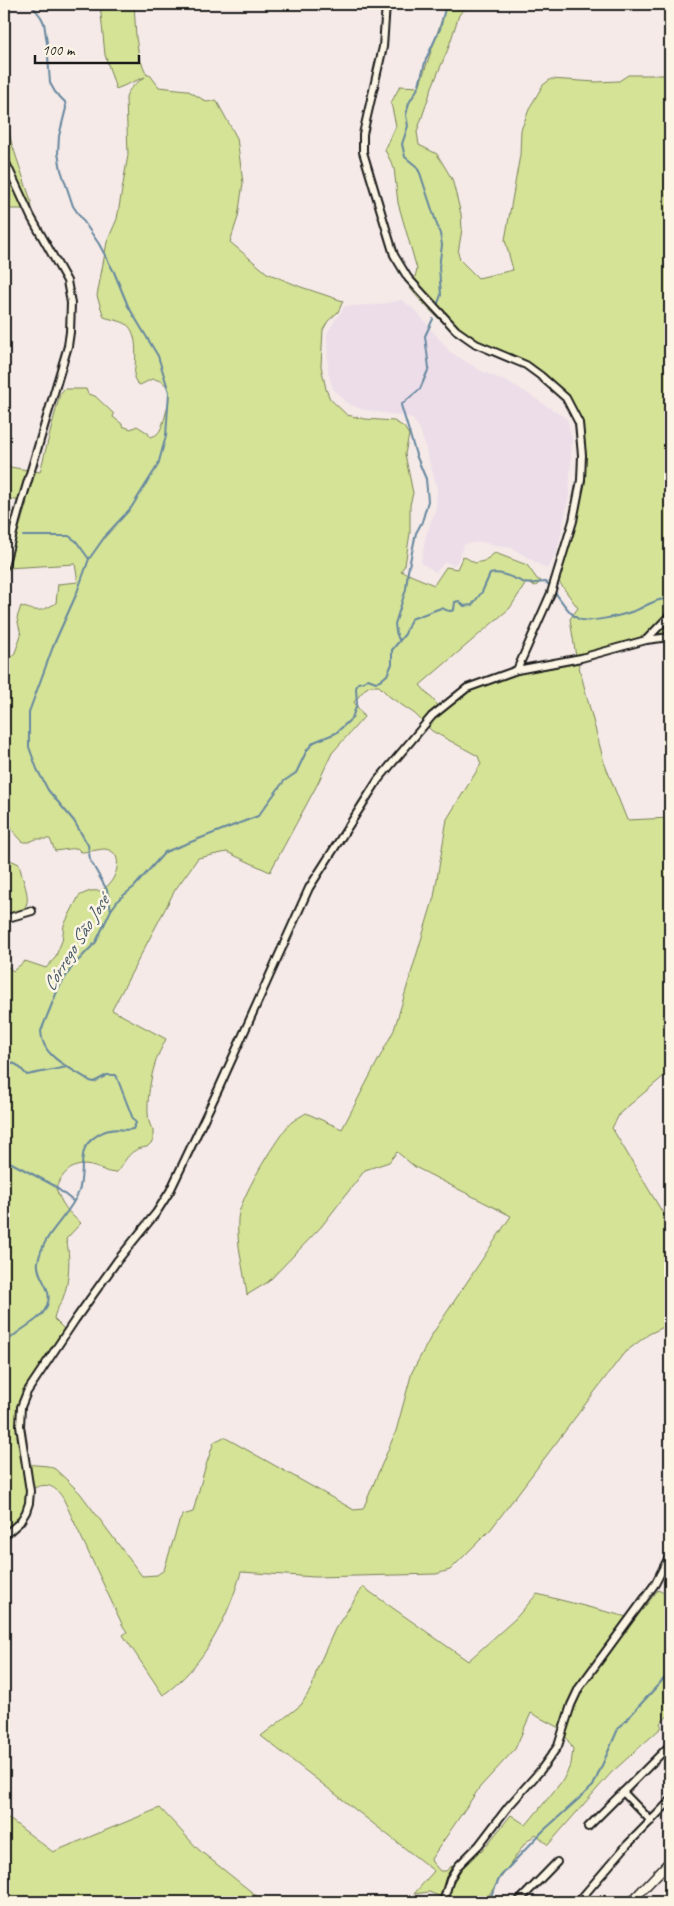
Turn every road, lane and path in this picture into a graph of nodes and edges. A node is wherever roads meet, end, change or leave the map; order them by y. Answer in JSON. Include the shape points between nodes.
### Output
{"nodes":[{"id":1,"x":386,"y":4,"type":"edge"},
{"id":2,"x":4,"y":154,"type":"edge"},
{"id":3,"x":4,"y":567,"type":"edge"},
{"id":4,"x":670,"y":615,"type":"edge"},
{"id":5,"x":670,"y":637,"type":"edge"},
{"id":6,"x":646,"y":640,"type":"junction"},
{"id":7,"x":517,"y":670,"type":"junction"},
{"id":8,"x":32,"y":911,"type":"dead end"},
{"id":9,"x":4,"y":919,"type":"edge"},
{"id":10,"x":4,"y":1536,"type":"edge"},
{"id":11,"x":670,"y":1555,"type":"edge"},
{"id":12,"x":670,"y":1745,"type":"edge"},
{"id":13,"x":624,"y":1792,"type":"junction"},
{"id":14,"x":670,"y":1801,"type":"edge"},
{"id":15,"x":650,"y":1821,"type":"junction"},
{"id":16,"x":588,"y":1827,"type":"dead end"},
{"id":17,"x":670,"y":1861,"type":"edge"},
{"id":18,"x":557,"y":1862,"type":"dead end"},
{"id":19,"x":443,"y":1902,"type":"edge"},
{"id":20,"x":518,"y":1902,"type":"edge"},
{"id":21,"x":578,"y":1902,"type":"edge"},
{"id":22,"x":631,"y":1902,"type":"edge"}],
"edges":[{"from":1,"to":7,"type":"street","via":[[384,47],[363,134],[363,152],[394,255],[408,278],[456,330],[476,344],[526,365],[547,380],[566,398],[579,423],[582,455],[578,499],[551,593]]},
{"from":2,"to":3,"type":"street","via":[[31,217],[68,281],[71,303],[68,346]]},
{"from":4,"to":6,"type":"street"},
{"from":5,"to":6,"type":"street"},
{"from":6,"to":7,"type":"street","via":[[581,658]]},
{"from":7,"to":10,"type":"street","via":[[467,688],[432,716],[378,780],[316,875],[170,1191],[75,1320],[27,1392],[20,1426],[29,1502],[20,1522]]},
{"from":8,"to":9,"type":"street"},
{"from":11,"to":19,"type":"street","via":[[655,1584],[579,1688],[558,1746],[479,1845],[458,1866]]},
{"from":12,"to":13,"type":"street"},
{"from":13,"to":15,"type":"street"},
{"from":13,"to":16,"type":"street"},
{"from":14,"to":15,"type":"street"},
{"from":15,"to":21,"type":"street"},
{"from":17,"to":22,"type":"street"},
{"from":18,"to":20,"type":"street"}]}
